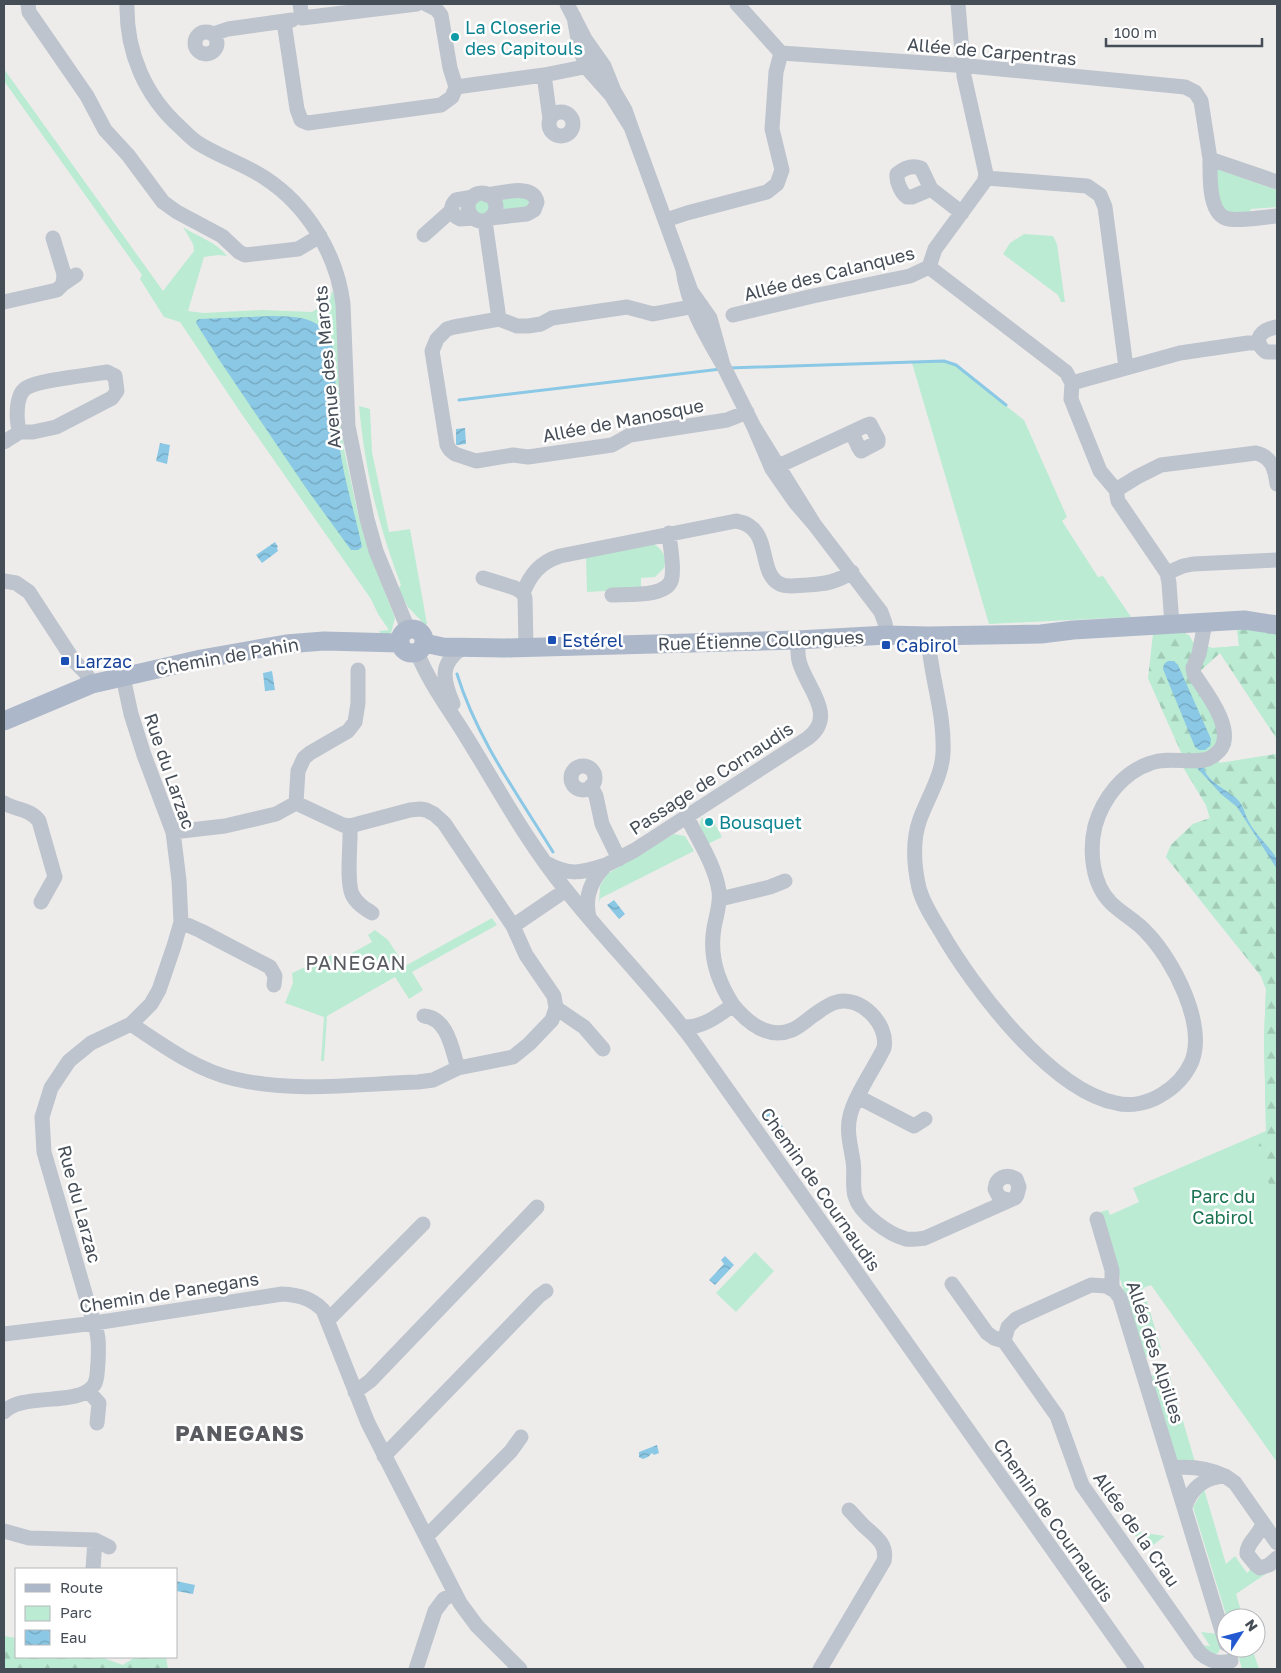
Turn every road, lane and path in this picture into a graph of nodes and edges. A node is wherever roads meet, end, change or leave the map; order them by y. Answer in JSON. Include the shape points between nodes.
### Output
{"nodes":[{"id":1,"x":28,"y":4,"type":"edge"},
{"id":2,"x":127,"y":4,"type":"edge"},
{"id":3,"x":417,"y":4,"type":"edge"},
{"id":4,"x":426,"y":4,"type":"edge"},
{"id":5,"x":737,"y":4,"type":"edge"},
{"id":6,"x":958,"y":4,"type":"edge"},
{"id":7,"x":571,"y":10,"type":"edge"},
{"id":8,"x":301,"y":11,"type":"edge"},
{"id":9,"x":284,"y":22,"type":"junction"},
{"id":10,"x":213,"y":34,"type":"dead end"},
{"id":11,"x":591,"y":48,"type":"junction"},
{"id":12,"x":781,"y":53,"type":"junction"},
{"id":13,"x":963,"y":66,"type":"junction"},
{"id":14,"x":586,"y":67,"type":"junction"},
{"id":15,"x":603,"y":75,"type":"junction"},
{"id":16,"x":544,"y":76,"type":"junction"},
{"id":17,"x":456,"y":87,"type":"junction"},
{"id":18,"x":550,"y":119,"type":"dead end"},
{"id":19,"x":1210,"y":159,"type":"junction"},
{"id":20,"x":986,"y":178,"type":"junction"},
{"id":21,"x":1277,"y":182,"type":"edge"},
{"id":22,"x":931,"y":189,"type":"dead end"},
{"id":23,"x":480,"y":196,"type":"junction"},
{"id":24,"x":452,"y":210,"type":"junction"},
{"id":25,"x":962,"y":213,"type":"junction"},
{"id":26,"x":1277,"y":216,"type":"edge"},
{"id":27,"x":483,"y":219,"type":"junction"},
{"id":28,"x":666,"y":220,"type":"junction"},
{"id":29,"x":424,"y":235,"type":"dead end"},
{"id":30,"x":320,"y":236,"type":"junction"},
{"id":31,"x":53,"y":238,"type":"dead end"},
{"id":32,"x":930,"y":267,"type":"junction"},
{"id":33,"x":76,"y":275,"type":"dead end"},
{"id":34,"x":63,"y":284,"type":"junction"},
{"id":35,"x":4,"y":302,"type":"edge"},
{"id":36,"x":705,"y":318,"type":"junction"},
{"id":37,"x":499,"y":319,"type":"junction"},
{"id":38,"x":1277,"y":327,"type":"edge"},
{"id":39,"x":1259,"y":343,"type":"junction"},
{"id":40,"x":1277,"y":352,"type":"edge"},
{"id":41,"x":1126,"y":367,"type":"junction"},
{"id":42,"x":1072,"y":383,"type":"junction"},
{"id":43,"x":747,"y":412,"type":"junction"},
{"id":44,"x":20,"y":432,"type":"junction"},
{"id":45,"x":852,"y":433,"type":"dead end"},
{"id":46,"x":4,"y":442,"type":"edge"},
{"id":47,"x":776,"y":467,"type":"junction"},
{"id":48,"x":1277,"y":484,"type":"edge"},
{"id":49,"x":1116,"y":490,"type":"junction"},
{"id":50,"x":669,"y":533,"type":"junction"},
{"id":51,"x":1277,"y":560,"type":"edge"},
{"id":52,"x":852,"y":572,"type":"junction"},
{"id":53,"x":1167,"y":573,"type":"junction"},
{"id":54,"x":483,"y":578,"type":"dead end"},
{"id":55,"x":4,"y":581,"type":"edge"},
{"id":56,"x":523,"y":593,"type":"junction"},
{"id":57,"x":612,"y":595,"type":"dead end"},
{"id":58,"x":1205,"y":623,"type":"junction"},
{"id":59,"x":1172,"y":625,"type":"junction"},
{"id":60,"x":1277,"y":625,"type":"edge"},
{"id":61,"x":403,"y":636,"type":"junction"},
{"id":62,"x":887,"y":636,"type":"junction"},
{"id":63,"x":928,"y":636,"type":"junction"},
{"id":64,"x":798,"y":640,"type":"junction"},
{"id":65,"x":526,"y":647,"type":"junction"},
{"id":66,"x":421,"y":648,"type":"junction"},
{"id":67,"x":462,"y":648,"type":"junction"},
{"id":68,"x":358,"y":670,"type":"dead end"},
{"id":69,"x":123,"y":678,"type":"junction"},
{"id":70,"x":85,"y":687,"type":"junction"},
{"id":71,"x":4,"y":721,"type":"edge"},
{"id":72,"x":467,"y":738,"type":"junction"},
{"id":73,"x":591,"y":786,"type":"dead end"},
{"id":74,"x":4,"y":803,"type":"edge"},
{"id":75,"x":296,"y":803,"type":"junction"},
{"id":76,"x":687,"y":817,"type":"junction"},
{"id":77,"x":350,"y":826,"type":"junction"},
{"id":78,"x":173,"y":832,"type":"junction"},
{"id":79,"x":613,"y":862,"type":"junction"},
{"id":80,"x":546,"y":863,"type":"junction"},
{"id":81,"x":580,"y":873,"type":"junction"},
{"id":82,"x":785,"y":881,"type":"dead end"},
{"id":83,"x":592,"y":885,"type":"junction"},
{"id":84,"x":564,"y":888,"type":"junction"},
{"id":85,"x":720,"y":899,"type":"junction"},
{"id":86,"x":41,"y":902,"type":"dead end"},
{"id":87,"x":372,"y":913,"type":"dead end"},
{"id":88,"x":589,"y":918,"type":"junction"},
{"id":89,"x":181,"y":922,"type":"junction"},
{"id":90,"x":513,"y":926,"type":"junction"},
{"id":91,"x":274,"y":985,"type":"dead end"},
{"id":92,"x":733,"y":1005,"type":"junction"},
{"id":93,"x":556,"y":1008,"type":"junction"},
{"id":94,"x":424,"y":1016,"type":"dead end"},
{"id":95,"x":131,"y":1024,"type":"junction"},
{"id":96,"x":687,"y":1032,"type":"junction"},
{"id":97,"x":603,"y":1049,"type":"dead end"},
{"id":98,"x":458,"y":1068,"type":"junction"},
{"id":99,"x":858,"y":1096,"type":"junction"},
{"id":100,"x":925,"y":1119,"type":"dead end"},
{"id":101,"x":1007,"y":1200,"type":"dead end"},
{"id":102,"x":538,"y":1207,"type":"dead end"},
{"id":103,"x":1097,"y":1219,"type":"dead end"},
{"id":104,"x":423,"y":1224,"type":"dead end"},
{"id":105,"x":952,"y":1284,"type":"dead end"},
{"id":106,"x":1112,"y":1289,"type":"junction"},
{"id":107,"x":546,"y":1291,"type":"dead end"},
{"id":108,"x":328,"y":1320,"type":"junction"},
{"id":109,"x":95,"y":1323,"type":"junction"},
{"id":110,"x":4,"y":1334,"type":"edge"},
{"id":111,"x":1004,"y":1341,"type":"junction"},
{"id":112,"x":88,"y":1391,"type":"junction"},
{"id":113,"x":355,"y":1392,"type":"junction"},
{"id":114,"x":4,"y":1412,"type":"edge"},
{"id":115,"x":97,"y":1423,"type":"dead end"},
{"id":116,"x":521,"y":1438,"type":"dead end"},
{"id":117,"x":384,"y":1456,"type":"junction"},
{"id":118,"x":1173,"y":1468,"type":"junction"},
{"id":119,"x":1225,"y":1476,"type":"junction"},
{"id":120,"x":1185,"y":1507,"type":"junction"},
{"id":121,"x":850,"y":1510,"type":"dead end"},
{"id":122,"x":1263,"y":1524,"type":"junction"},
{"id":123,"x":4,"y":1532,"type":"edge"},
{"id":124,"x":426,"y":1537,"type":"junction"},
{"id":125,"x":95,"y":1540,"type":"junction"},
{"id":126,"x":1277,"y":1543,"type":"edge"},
{"id":127,"x":109,"y":1547,"type":"dead end"},
{"id":128,"x":1277,"y":1558,"type":"edge"},
{"id":129,"x":93,"y":1568,"type":"edge"},
{"id":130,"x":455,"y":1593,"type":"junction"},
{"id":131,"x":1216,"y":1611,"type":"edge"},
{"id":132,"x":1231,"y":1659,"type":"edge"},
{"id":133,"x":416,"y":1669,"type":"edge"},
{"id":134,"x":520,"y":1669,"type":"edge"},
{"id":135,"x":820,"y":1669,"type":"edge"},
{"id":136,"x":1137,"y":1669,"type":"edge"}],
"edges":[{"from":1,"to":30,"type":"street","via":[[29,12],[83,90],[105,130],[167,206],[222,236],[246,256],[298,249]]},
{"from":2,"to":30,"type":"street","name":"Avenue des Marots","via":[[128,36],[135,61],[150,92],[170,118],[196,142],[267,179],[291,199]]},
{"from":3,"to":8,"type":"street"},
{"from":4,"to":17,"type":"street","via":[[441,15]]},
{"from":5,"to":12,"type":"street"},
{"from":6,"to":13,"type":"street"},
{"from":7,"to":11,"type":"street"},
{"from":7,"to":14,"type":"street"},
{"from":8,"to":9,"type":"street"},
{"from":9,"to":10,"type":"street"},
{"from":9,"to":17,"type":"street","via":[[297,109],[305,122],[441,105],[452,97]]},
{"from":11,"to":14,"type":"street","via":[[592,57]]},
{"from":11,"to":15,"type":"street"},
{"from":12,"to":13,"type":"street","name":"Allée de Carpentras"},
{"from":12,"to":28,"type":"street","via":[[776,72],[772,129],[782,170],[777,184],[766,192]]},
{"from":13,"to":19,"type":"street","name":"Allée de Carpentras","via":[[1188,89],[1195,92],[1201,101]]},
{"from":13,"to":20,"type":"street"},
{"from":14,"to":15,"type":"street","via":[[594,65]]},
{"from":14,"to":16,"type":"street"},
{"from":15,"to":28,"type":"street","via":[[631,127]]},
{"from":16,"to":17,"type":"street"},
{"from":16,"to":18,"type":"street"},
{"from":19,"to":21,"type":"street"},
{"from":19,"to":26,"type":"street","name":"Allée de Carpentras","via":[[1214,206],[1220,215],[1232,219]]},
{"from":20,"to":25,"type":"street"},
{"from":20,"to":41,"type":"street","via":[[1087,186],[1100,195],[1105,207]]},
{"from":22,"to":25,"type":"street"},
{"from":23,"to":24,"type":"street","via":[[456,200]]},
{"from":23,"to":27,"type":"street","via":[[470,200],[468,209]]},
{"from":23,"to":27,"type":"street","via":[[494,199],[496,208]]},
{"from":23,"to":27,"type":"street","via":[[527,191],[537,202],[531,212]]},
{"from":24,"to":27,"type":"street","via":[[460,219]]},
{"from":24,"to":29,"type":"street"},
{"from":25,"to":32,"type":"street","via":[[935,250]]},
{"from":27,"to":37,"type":"street"},
{"from":28,"to":36,"type":"street","via":[[691,291]]},
{"from":30,"to":61,"type":"street","name":"Avenue des Marots","via":[[340,284],[348,426],[367,519]]},
{"from":31,"to":34,"type":"street","via":[[64,274]]},
{"from":32,"to":36,"type":"street","name":"Allée des Calanques","via":[[910,276],[733,315],[721,324]]},
{"from":32,"to":42,"type":"street","name":"Allée des Calanques","via":[[1062,368]]},
{"from":33,"to":34,"type":"street"},
{"from":34,"to":35,"type":"street","via":[[57,290]]},
{"from":36,"to":37,"type":"street","name":"Allée de Manosque","via":[[653,314],[626,307],[552,318],[528,326],[517,326]]},
{"from":36,"to":43,"type":"street","via":[[725,369]]},
{"from":37,"to":43,"type":"street","name":"Allée de Manosque","via":[[450,328],[433,347],[446,443],[458,455],[476,461],[612,445],[630,435],[727,420]]},
{"from":38,"to":39,"type":"street","via":[[1265,330]]},
{"from":39,"to":40,"type":"street","via":[[1266,352]]},
{"from":39,"to":41,"type":"street","via":[[1180,353]]},
{"from":41,"to":42,"type":"street"},
{"from":42,"to":49,"type":"street","via":[[1071,399],[1098,466]]},
{"from":43,"to":47,"type":"street"},
{"from":44,"to":44,"type":"street","via":[[56,427],[112,398],[117,391],[115,376],[107,372],[26,388],[19,399]]},
{"from":44,"to":46,"type":"street"},
{"from":45,"to":47,"type":"street"},
{"from":47,"to":52,"type":"street","via":[[814,524]]},
{"from":48,"to":49,"type":"street","via":[[1271,462],[1256,453],[1160,465]]},
{"from":49,"to":53,"type":"street","via":[[1118,501]]},
{"from":50,"to":52,"type":"street","via":[[730,521],[747,523],[758,535],[772,576],[787,586],[827,584]]},
{"from":50,"to":56,"type":"street","via":[[552,558],[532,575]]},
{"from":50,"to":57,"type":"street","via":[[672,578],[667,588],[658,592]]},
{"from":51,"to":53,"type":"street","via":[[1193,564]]},
{"from":52,"to":62,"type":"street","via":[[881,612]]},
{"from":53,"to":59,"type":"street"},
{"from":54,"to":56,"type":"street"},
{"from":55,"to":70,"type":"street","via":[[16,583],[29,592],[74,661],[85,672]]},
{"from":56,"to":65,"type":"street"},
{"from":58,"to":59,"type":"main road","name":"Rue Étienne Collongues"},
{"from":58,"to":60,"type":"main road","name":"Rue Étienne Collongues","via":[[1244,620]]},
{"from":58,"to":63,"type":"street","via":[[1193,668],[1224,727],[1225,740],[1221,749],[1211,758],[1201,761],[1152,762],[1123,779],[1102,807],[1092,840],[1093,863],[1103,894],[1153,940],[1186,995],[1195,1028],[1194,1055],[1180,1080],[1155,1099],[1126,1105],[1104,1100],[1074,1084],[1002,1019],[956,957],[920,890],[915,866],[916,833],[934,788],[943,749],[940,706]]},
{"from":59,"to":63,"type":"main road","name":"Rue Étienne Collongues","via":[[1041,634]]},
{"from":61,"to":66,"type":"main road","via":[[414,629],[420,632],[423,637]]},
{"from":61,"to":69,"type":"main road","name":"Chemin de Pahin","via":[[273,645],[165,666]]},
{"from":62,"to":63,"type":"main road","name":"Rue Étienne Collongues"},
{"from":62,"to":64,"type":"main road","name":"Rue Étienne Collongues"},
{"from":64,"to":65,"type":"main road","name":"Rue Étienne Collongues"},
{"from":64,"to":76,"type":"street","name":"Passage de Cornaudis","via":[[800,664],[820,707],[821,719],[817,728],[808,738]]},
{"from":65,"to":67,"type":"main road","name":"Rue Étienne Collongues"},
{"from":66,"to":67,"type":"main road","name":"Rue Étienne Collongues"},
{"from":66,"to":72,"type":"street","name":"Chemin de Cournaudis","via":[[430,678]]},
{"from":67,"to":72,"type":"street","name":"Chemin de Cournaudis","via":[[448,660],[445,673],[450,697]]},
{"from":68,"to":75,"type":"street","via":[[355,722],[348,731],[304,758],[298,771]]},
{"from":69,"to":70,"type":"main road","name":"Chemin de Pahin"},
{"from":69,"to":78,"type":"street","name":"Rue du Larzac","via":[[144,755]]},
{"from":70,"to":71,"type":"main road","name":"Chemin de Pahin"},
{"from":72,"to":80,"type":"street","name":"Chemin de Cournaudis"},
{"from":73,"to":79,"type":"street","name":"Passage de Cornaudis"},
{"from":74,"to":86,"type":"street","via":[[29,812],[39,821],[55,877]]},
{"from":75,"to":77,"type":"street","via":[[336,823]]},
{"from":75,"to":78,"type":"street","via":[[276,814],[225,826]]},
{"from":76,"to":79,"type":"street","name":"Passage de Cornaudis"},
{"from":76,"to":85,"type":"street","via":[[714,872]]},
{"from":77,"to":87,"type":"street","via":[[350,888],[354,898]]},
{"from":77,"to":90,"type":"street","via":[[410,810],[426,810],[434,814],[444,823]]},
{"from":78,"to":89,"type":"street","name":"Rue du Larzac"},
{"from":79,"to":81,"type":"street","name":"Passage de Cornaudis"},
{"from":79,"to":83,"type":"street","name":"Passage de Cornaudis","via":[[596,875]]},
{"from":80,"to":81,"type":"street"},
{"from":80,"to":84,"type":"street","name":"Chemin de Cournaudis"},
{"from":81,"to":83,"type":"street"},
{"from":81,"to":84,"type":"street","name":"Passage de Cornaudis"},
{"from":82,"to":85,"type":"street"},
{"from":83,"to":88,"type":"street","name":"Passage de Cornaudis","via":[[586,905]]},
{"from":84,"to":88,"type":"street","name":"Chemin de Cournaudis"},
{"from":84,"to":90,"type":"street","name":"Passage de Cornaudis"},
{"from":85,"to":92,"type":"street","via":[[712,950],[718,974]]},
{"from":88,"to":96,"type":"street","name":"Chemin de Cournaudis"},
{"from":89,"to":91,"type":"street","via":[[270,967],[275,976]]},
{"from":89,"to":95,"type":"street","name":"Rue du Larzac","via":[[158,992]]},
{"from":90,"to":93,"type":"street","via":[[526,954],[554,996]]},
{"from":92,"to":96,"type":"street"},
{"from":92,"to":99,"type":"street","via":[[746,1020],[769,1032],[791,1030],[838,1001],[854,1003],[865,1009],[882,1028],[886,1042]]},
{"from":93,"to":97,"type":"street","via":[[584,1027]]},
{"from":93,"to":98,"type":"street","via":[[552,1020],[513,1057]]},
{"from":94,"to":98,"type":"street","via":[[438,1022],[445,1031]]},
{"from":95,"to":98,"type":"street","via":[[198,1066],[233,1079],[268,1085],[318,1087],[418,1082],[433,1080]]},
{"from":95,"to":109,"type":"street","name":"Rue du Larzac","via":[[91,1043],[69,1061],[51,1088],[42,1117],[44,1152]]},
{"from":96,"to":136,"type":"street","name":"Chemin de Cournaudis"},
{"from":99,"to":100,"type":"street","via":[[914,1126]]},
{"from":99,"to":101,"type":"street","via":[[848,1133],[855,1171],[855,1196],[859,1206],[878,1224],[915,1240]]},
{"from":102,"to":113,"type":"street"},
{"from":103,"to":106,"type":"street","name":"Allée des Alpilles","via":[[1112,1270]]},
{"from":104,"to":108,"type":"street"},
{"from":105,"to":111,"type":"street","name":"Allée de la Crau","via":[[987,1333]]},
{"from":106,"to":111,"type":"street","via":[[1087,1286],[1016,1319],[1008,1327]]},
{"from":106,"to":118,"type":"street","name":"Allée des Alpilles","via":[[1123,1303]]},
{"from":107,"to":117,"type":"street"},
{"from":108,"to":109,"type":"street","name":"Chemin de Panegans","via":[[323,1310],[311,1300],[296,1294],[282,1294]]},
{"from":108,"to":113,"type":"street","name":"Chemin de Panegans"},
{"from":109,"to":110,"type":"street","name":"Chemin de Panegans"},
{"from":109,"to":112,"type":"street","name":"Rue du Larzac","via":[[99,1345],[97,1378]]},
{"from":111,"to":132,"type":"street","name":"Allée de la Crau","via":[[1057,1416],[1082,1485],[1200,1654],[1213,1662],[1223,1663]]},
{"from":112,"to":114,"type":"street","via":[[14,1404]]},
{"from":112,"to":115,"type":"street","via":[[99,1403]]},
{"from":113,"to":117,"type":"street","name":"Chemin de Panegans"},
{"from":116,"to":124,"type":"street"},
{"from":117,"to":124,"type":"street","name":"Chemin de Panegans"},
{"from":118,"to":119,"type":"street","via":[[1211,1471]]},
{"from":118,"to":120,"type":"street","name":"Allée des Alpilles"},
{"from":119,"to":120,"type":"street","via":[[1213,1478],[1195,1488]]},
{"from":119,"to":122,"type":"street","via":[[1235,1483]]},
{"from":120,"to":131,"type":"street","name":"Allée des Alpilles"},
{"from":121,"to":135,"type":"street","via":[[878,1538],[885,1556]]},
{"from":122,"to":126,"type":"street"},
{"from":122,"to":128,"type":"street","via":[[1248,1546],[1248,1554],[1260,1568]]},
{"from":123,"to":125,"type":"street","via":[[29,1538]]},
{"from":124,"to":130,"type":"street","name":"Chemin de Panegans"},
{"from":125,"to":127,"type":"street"},
{"from":125,"to":129,"type":"street"},
{"from":130,"to":133,"type":"street","via":[[444,1599],[435,1611]]},
{"from":130,"to":134,"type":"street","name":"Chemin de Panegans","via":[[477,1626]]}]}
